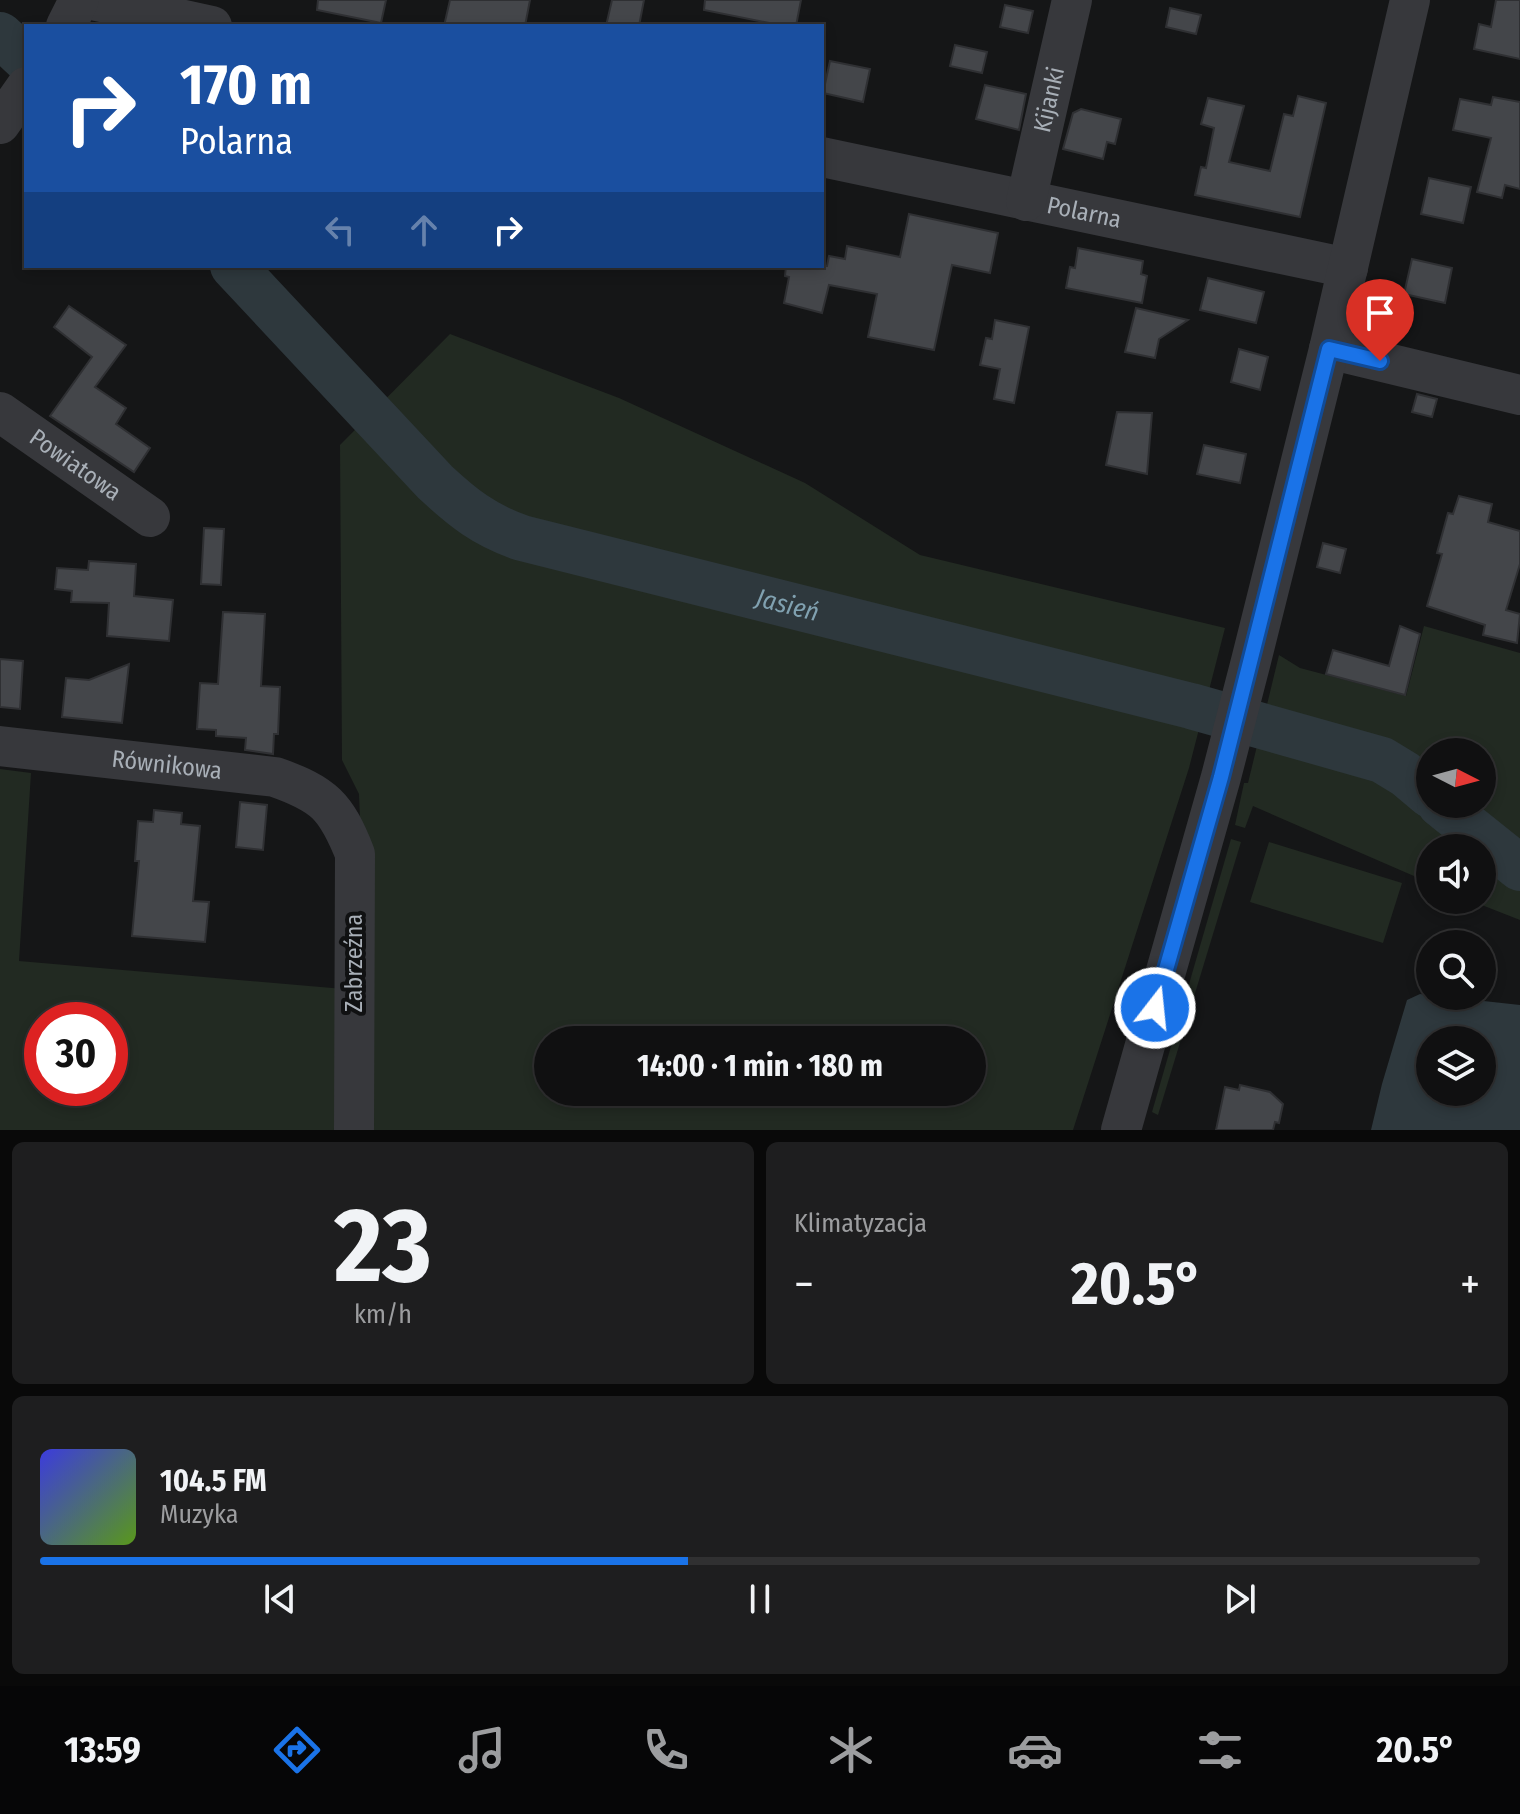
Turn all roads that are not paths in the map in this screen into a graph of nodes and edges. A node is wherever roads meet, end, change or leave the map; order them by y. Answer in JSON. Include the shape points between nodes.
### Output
{"nodes":[{"id":1,"x":79,"y":0,"type":"edge"},
{"id":2,"x":92,"y":0,"type":"edge"},
{"id":3,"x":1072,"y":0,"type":"edge"},
{"id":4,"x":1410,"y":0,"type":"edge"},
{"id":5,"x":67,"y":24,"type":"edge"},
{"id":6,"x":203,"y":24,"type":"edge"},
{"id":7,"x":824,"y":157,"type":"edge"},
{"id":8,"x":1026,"y":201,"type":"junction"},
{"id":9,"x":1348,"y":268,"type":"junction"},
{"id":10,"x":1329,"y":349,"type":"junction"},
{"id":11,"x":1520,"y":395,"type":"edge"},
{"id":12,"x":0,"y":412,"type":"edge"},
{"id":13,"x":150,"y":517,"type":"dead end"},
{"id":14,"x":0,"y":746,"type":"edge"},
{"id":15,"x":328,"y":803,"type":"joint"},
{"id":16,"x":354,"y":1130,"type":"edge"},
{"id":17,"x":1121,"y":1130,"type":"edge"}],
"edges":[{"from":1,"to":5,"type":"street"},
{"from":2,"to":6,"type":"street"},
{"from":3,"to":8,"type":"street","name":"Kijanki"},
{"from":4,"to":9,"type":"street"},
{"from":7,"to":8,"type":"street","name":"Polarna"},
{"from":8,"to":9,"type":"street","name":"Polarna"},
{"from":9,"to":10,"type":"street"},
{"from":10,"to":11,"type":"street"},
{"from":10,"to":17,"type":"street","via":[[1221,777]]},
{"from":12,"to":13,"type":"street","name":"Powiatowa"},
{"from":14,"to":15,"type":"street","name":"Równikowa","via":[[275,777]]},
{"from":15,"to":16,"type":"street","name":"Zabrzeźna","via":[[355,854]]}]}
